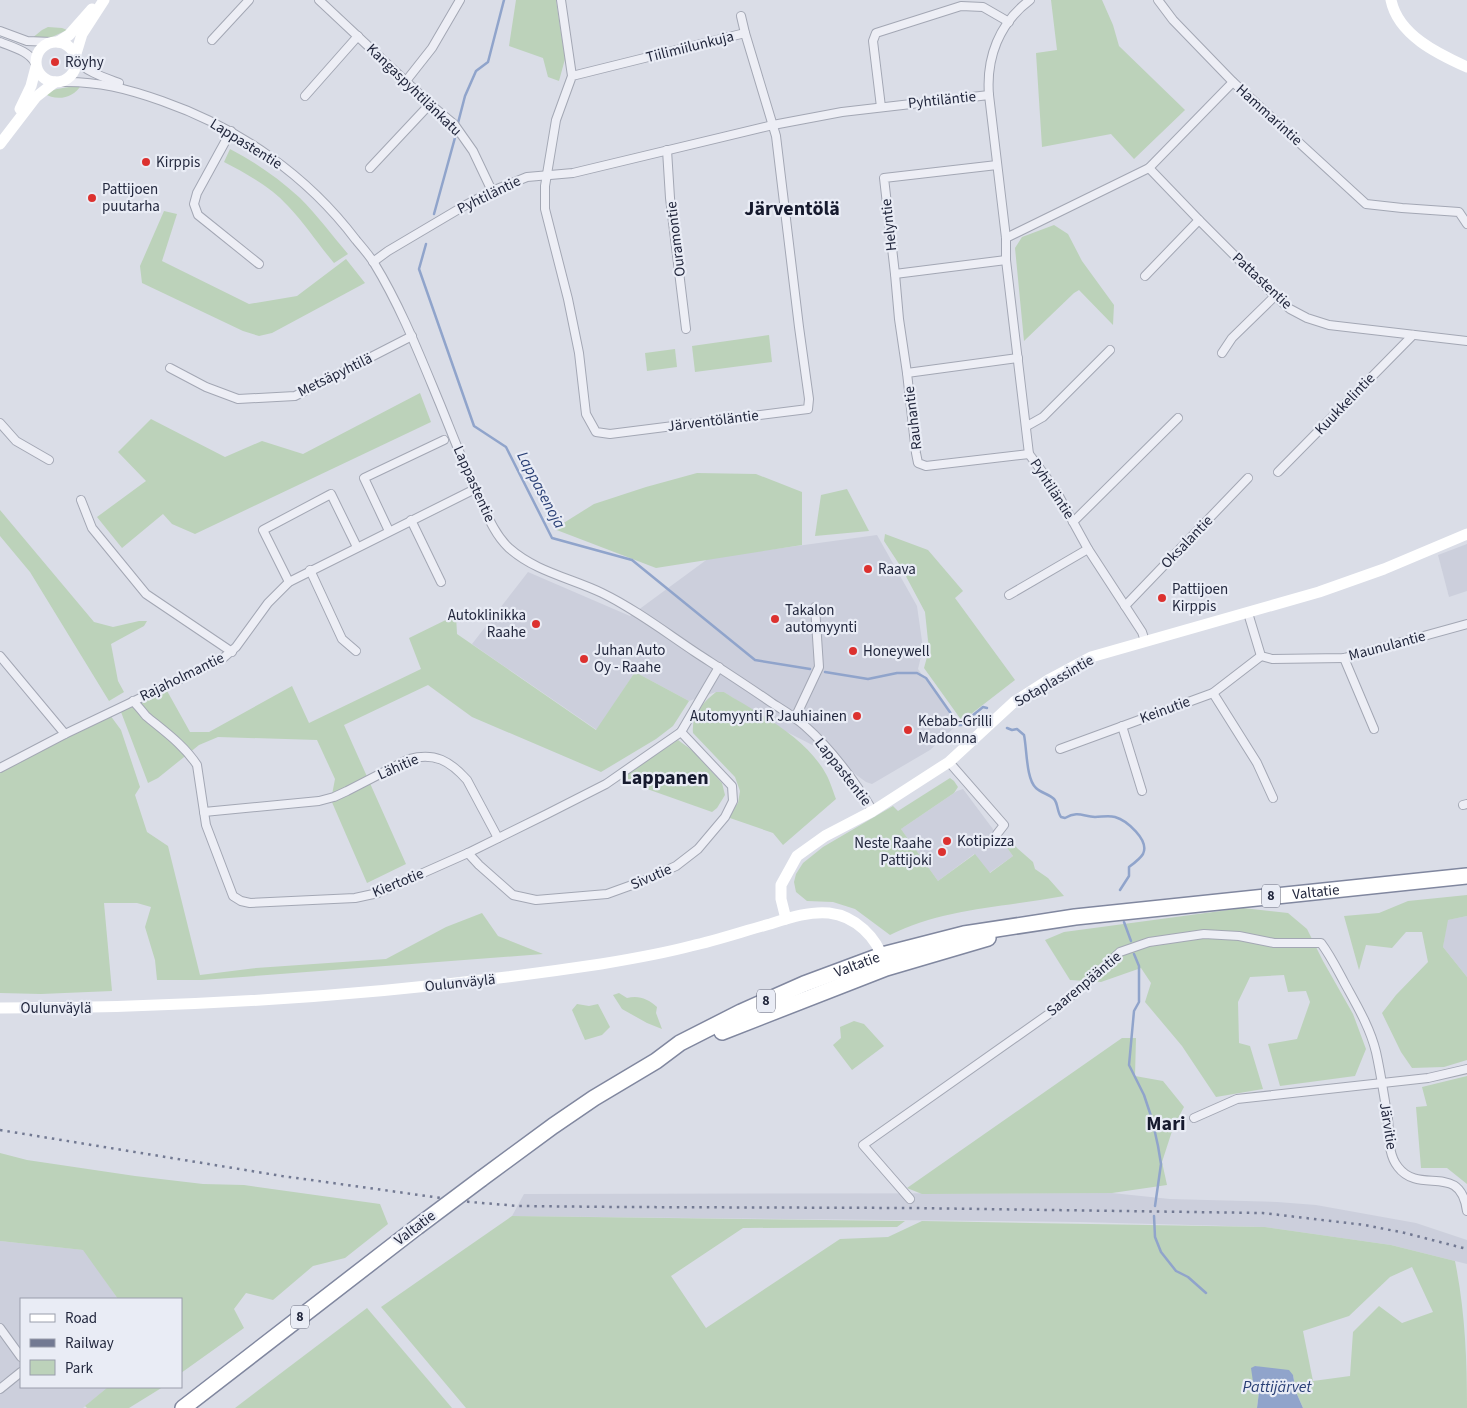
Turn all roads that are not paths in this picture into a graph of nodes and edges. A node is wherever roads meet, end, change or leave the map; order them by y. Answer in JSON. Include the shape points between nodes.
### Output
{"nodes":[{"id":1,"x":103,"y":0,"type":"edge"},
{"id":2,"x":249,"y":0,"type":"edge"},
{"id":3,"x":319,"y":0,"type":"edge"},
{"id":4,"x":460,"y":0,"type":"edge"},
{"id":5,"x":562,"y":0,"type":"edge"},
{"id":6,"x":1030,"y":0,"type":"edge"},
{"id":7,"x":1158,"y":0,"type":"edge"},
{"id":8,"x":1392,"y":0,"type":"edge"},
{"id":9,"x":741,"y":16,"type":"dead end"},
{"id":10,"x":1009,"y":22,"type":"junction"},
{"id":11,"x":0,"y":31,"type":"edge"},
{"id":12,"x":745,"y":33,"type":"junction"},
{"id":13,"x":358,"y":36,"type":"junction"},
{"id":14,"x":212,"y":40,"type":"dead end"},
{"id":15,"x":0,"y":42,"type":"edge"},
{"id":16,"x":55,"y":42,"type":"junction"},
{"id":17,"x":76,"y":58,"type":"junction"},
{"id":18,"x":35,"y":65,"type":"junction"},
{"id":19,"x":1467,"y":66,"type":"edge"},
{"id":20,"x":572,"y":76,"type":"junction"},
{"id":21,"x":406,"y":81,"type":"junction"},
{"id":22,"x":58,"y":82,"type":"junction"},
{"id":23,"x":1233,"y":82,"type":"junction"},
{"id":24,"x":989,"y":95,"type":"junction"},
{"id":25,"x":148,"y":96,"type":"junction"},
{"id":26,"x":305,"y":96,"type":"dead end"},
{"id":27,"x":430,"y":104,"type":"junction"},
{"id":28,"x":881,"y":107,"type":"junction"},
{"id":29,"x":773,"y":125,"type":"junction"},
{"id":30,"x":11,"y":128,"type":"junction"},
{"id":31,"x":232,"y":131,"type":"junction"},
{"id":32,"x":0,"y":144,"type":"edge"},
{"id":33,"x":667,"y":150,"type":"junction"},
{"id":34,"x":997,"y":164,"type":"junction"},
{"id":35,"x":370,"y":168,"type":"dead end"},
{"id":36,"x":1149,"y":168,"type":"junction"},
{"id":37,"x":546,"y":175,"type":"junction"},
{"id":38,"x":492,"y":191,"type":"junction"},
{"id":39,"x":1199,"y":220,"type":"junction"},
{"id":40,"x":1467,"y":224,"type":"edge"},
{"id":41,"x":1006,"y":238,"type":"junction"},
{"id":42,"x":1006,"y":260,"type":"junction"},
{"id":43,"x":373,"y":262,"type":"junction"},
{"id":44,"x":259,"y":264,"type":"dead end"},
{"id":45,"x":894,"y":274,"type":"junction"},
{"id":46,"x":1145,"y":276,"type":"dead end"},
{"id":47,"x":1275,"y":296,"type":"junction"},
{"id":48,"x":686,"y":329,"type":"dead end"},
{"id":49,"x":1413,"y":335,"type":"junction"},
{"id":50,"x":412,"y":336,"type":"junction"},
{"id":51,"x":1467,"y":341,"type":"edge"},
{"id":52,"x":1110,"y":350,"type":"dead end"},
{"id":53,"x":1222,"y":353,"type":"dead end"},
{"id":54,"x":1018,"y":358,"type":"junction"},
{"id":55,"x":170,"y":368,"type":"dead end"},
{"id":56,"x":907,"y":373,"type":"junction"},
{"id":57,"x":1178,"y":418,"type":"dead end"},
{"id":58,"x":0,"y":423,"type":"edge"},
{"id":59,"x":1027,"y":426,"type":"junction"},
{"id":60,"x":444,"y":440,"type":"dead end"},
{"id":61,"x":1030,"y":454,"type":"junction"},
{"id":62,"x":49,"y":460,"type":"dead end"},
{"id":63,"x":1278,"y":472,"type":"dead end"},
{"id":64,"x":1248,"y":478,"type":"dead end"},
{"id":65,"x":474,"y":488,"type":"junction"},
{"id":66,"x":80,"y":500,"type":"dead end"},
{"id":67,"x":411,"y":520,"type":"junction"},
{"id":68,"x":1073,"y":522,"type":"junction"},
{"id":69,"x":389,"y":531,"type":"junction"},
{"id":70,"x":1467,"y":534,"type":"edge"},
{"id":71,"x":357,"y":547,"type":"junction"},
{"id":72,"x":1088,"y":549,"type":"junction"},
{"id":73,"x":310,"y":570,"type":"junction"},
{"id":74,"x":289,"y":582,"type":"junction"},
{"id":75,"x":441,"y":582,"type":"dead end"},
{"id":76,"x":1009,"y":595,"type":"dead end"},
{"id":77,"x":1125,"y":606,"type":"junction"},
{"id":78,"x":815,"y":607,"type":"dead end"},
{"id":79,"x":1248,"y":613,"type":"junction"},
{"id":80,"x":1467,"y":624,"type":"edge"},
{"id":81,"x":1145,"y":642,"type":"junction"},
{"id":82,"x":356,"y":650,"type":"dead end"},
{"id":83,"x":232,"y":652,"type":"junction"},
{"id":84,"x":0,"y":656,"type":"edge"},
{"id":85,"x":1261,"y":656,"type":"junction"},
{"id":86,"x":1344,"y":658,"type":"junction"},
{"id":87,"x":719,"y":667,"type":"junction"},
{"id":88,"x":1213,"y":693,"type":"junction"},
{"id":89,"x":133,"y":701,"type":"junction"},
{"id":90,"x":795,"y":718,"type":"junction"},
{"id":91,"x":1122,"y":726,"type":"junction"},
{"id":92,"x":1374,"y":729,"type":"dead end"},
{"id":93,"x":681,"y":732,"type":"junction"},
{"id":94,"x":65,"y":734,"type":"junction"},
{"id":95,"x":1060,"y":749,"type":"dead end"},
{"id":96,"x":948,"y":762,"type":"junction"},
{"id":97,"x":0,"y":768,"type":"edge"},
{"id":98,"x":1142,"y":791,"type":"dead end"},
{"id":99,"x":1273,"y":798,"type":"dead end"},
{"id":100,"x":873,"y":811,"type":"junction"},
{"id":101,"x":204,"y":812,"type":"junction"},
{"id":102,"x":997,"y":834,"type":"dead end"},
{"id":103,"x":498,"y":838,"type":"junction"},
{"id":104,"x":468,"y":853,"type":"junction"},
{"id":105,"x":1467,"y":876,"type":"edge"},
{"id":106,"x":786,"y":919,"type":"junction"},
{"id":107,"x":884,"y":961,"type":"junction"},
{"id":108,"x":0,"y":1008,"type":"edge"},
{"id":109,"x":1467,"y":1069,"type":"edge"},
{"id":110,"x":1381,"y":1083,"type":"junction"},
{"id":111,"x":1194,"y":1118,"type":"dead end"},
{"id":112,"x":910,"y":1199,"type":"dead end"},
{"id":113,"x":1467,"y":1211,"type":"edge"},
{"id":114,"x":0,"y":1328,"type":"edge"},
{"id":115,"x":20,"y":1356,"type":"edge"},
{"id":116,"x":20,"y":1373,"type":"edge"},
{"id":117,"x":0,"y":1389,"type":"edge"},
{"id":118,"x":183,"y":1408,"type":"edge"}],
"edges":[{"from":1,"to":16,"type":"street","via":[[69,35]]},
{"from":1,"to":17,"type":"street","via":[[82,34]]},
{"from":2,"to":14,"type":"street"},
{"from":3,"to":13,"type":"street","name":"Kangaspyhtilänkatu"},
{"from":4,"to":21,"type":"street","via":[[432,48]]},
{"from":5,"to":20,"type":"street"},
{"from":6,"to":10,"type":"street"},
{"from":7,"to":23,"type":"street"},
{"from":8,"to":19,"type":"street","via":[[1398,18],[1417,39]]},
{"from":9,"to":12,"type":"street"},
{"from":10,"to":24,"type":"street","via":[[992,53]]},
{"from":10,"to":28,"type":"street","via":[[983,7],[971,5],[876,33],[873,41]]},
{"from":11,"to":16,"type":"street","via":[[27,42]]},
{"from":12,"to":20,"type":"street","name":"Tiilimiilunkuja"},
{"from":12,"to":29,"type":"street","name":"Tiilimiilunkuja"},
{"from":13,"to":21,"type":"street","name":"Kangaspyhtilänkatu"},
{"from":13,"to":26,"type":"street"},
{"from":15,"to":18,"type":"street","via":[[30,56]]},
{"from":16,"to":17,"type":"street","via":[[69,47]]},
{"from":16,"to":18,"type":"street","via":[[39,50]]},
{"from":17,"to":22,"type":"street","via":[[72,75]]},
{"from":17,"to":25,"type":"street","name":"Lappastentie","via":[[94,74]]},
{"from":18,"to":22,"type":"street","via":[[43,78]]},
{"from":18,"to":30,"type":"street","via":[[31,86]]},
{"from":20,"to":37,"type":"street","via":[[556,120]]},
{"from":21,"to":27,"type":"street","name":"Kangaspyhtilänkatu"},
{"from":22,"to":25,"type":"street","name":"Lappastentie","via":[[96,82]]},
{"from":22,"to":30,"type":"street","via":[[36,96]]},
{"from":23,"to":36,"type":"street","name":"Hammarintie"},
{"from":23,"to":40,"type":"street","name":"Hammarintie","via":[[1366,204],[1459,212]]},
{"from":24,"to":28,"type":"street","name":"Pyhtiläntie"},
{"from":24,"to":34,"type":"street","name":"Pyhtiläntie"},
{"from":25,"to":31,"type":"street","name":"Lappastentie"},
{"from":27,"to":35,"type":"street"},
{"from":27,"to":38,"type":"street","name":"Kangaspyhtilänkatu","via":[[465,138]]},
{"from":28,"to":29,"type":"street","name":"Pyhtiläntie"},
{"from":29,"to":33,"type":"street","name":"Pyhtiläntie"},
{"from":29,"to":37,"type":"street","name":"Järventöläntie","via":[[808,409],[610,434],[596,432],[586,414],[579,353],[545,209]]},
{"from":30,"to":32,"type":"street"},
{"from":31,"to":43,"type":"street","name":"Lappastentie","via":[[270,156],[318,196]]},
{"from":31,"to":44,"type":"street","via":[[194,204],[198,215]]},
{"from":33,"to":37,"type":"street","name":"Pyhtiläntie","via":[[573,173]]},
{"from":33,"to":48,"type":"street","name":"Ouramontie"},
{"from":34,"to":41,"type":"street","name":"Pyhtiläntie"},
{"from":34,"to":45,"type":"street","name":"Helyntie","via":[[884,178]]},
{"from":36,"to":39,"type":"street","name":"Pattastentie"},
{"from":36,"to":41,"type":"street","name":"Hammarintie"},
{"from":37,"to":38,"type":"street","name":"Pyhtiläntie","via":[[527,177]]},
{"from":38,"to":43,"type":"street","name":"Pyhtiläntie"},
{"from":39,"to":46,"type":"street"},
{"from":39,"to":47,"type":"street","name":"Pattastentie"},
{"from":41,"to":42,"type":"street","name":"Pyhtiläntie"},
{"from":42,"to":45,"type":"street"},
{"from":42,"to":54,"type":"street","name":"Pyhtiläntie"},
{"from":43,"to":50,"type":"street","name":"Lappastentie"},
{"from":45,"to":56,"type":"street"},
{"from":47,"to":49,"type":"street","name":"Pattastentie","via":[[1307,318],[1329,325]]},
{"from":47,"to":53,"type":"street","via":[[1232,338]]},
{"from":49,"to":51,"type":"street","name":"Pattastentie"},
{"from":49,"to":63,"type":"street","name":"Kuukkelintie"},
{"from":50,"to":55,"type":"street","name":"Metsäpyhtilä","via":[[295,396],[238,399]]},
{"from":50,"to":65,"type":"street","name":"Lappastentie"},
{"from":52,"to":59,"type":"street","via":[[1043,416]]},
{"from":54,"to":56,"type":"street","name":"Rauhantie"},
{"from":54,"to":59,"type":"street","name":"Pyhtiläntie"},
{"from":56,"to":61,"type":"street","name":"Rauhantie","via":[[918,463],[926,466]]},
{"from":57,"to":68,"type":"street"},
{"from":58,"to":62,"type":"street","via":[[16,441]]},
{"from":59,"to":61,"type":"street","name":"Pyhtiläntie"},
{"from":60,"to":69,"type":"street","via":[[364,478]]},
{"from":61,"to":68,"type":"street","name":"Pyhtiläntie"},
{"from":64,"to":77,"type":"street","name":"Oksalantie"},
{"from":65,"to":67,"type":"street","name":"Rajaholmantie"},
{"from":65,"to":87,"type":"street","name":"Lappastentie","via":[[494,530],[509,548],[531,564],[601,593],[632,610]]},
{"from":66,"to":83,"type":"street","via":[[92,528],[146,594]]},
{"from":67,"to":69,"type":"street","name":"Rajaholmantie"},
{"from":67,"to":75,"type":"street"},
{"from":68,"to":72,"type":"street","name":"Pyhtiläntie"},
{"from":69,"to":71,"type":"street","name":"Rajaholmantie"},
{"from":70,"to":79,"type":"street","name":"Sotaplassintie","via":[[1384,569]]},
{"from":71,"to":73,"type":"street","name":"Rajaholmantie"},
{"from":71,"to":74,"type":"street","via":[[331,494],[264,530]]},
{"from":72,"to":76,"type":"street"},
{"from":72,"to":77,"type":"street","name":"Pyhtiläntie"},
{"from":73,"to":74,"type":"street","name":"Rajaholmantie"},
{"from":73,"to":82,"type":"street","via":[[342,639]]},
{"from":74,"to":83,"type":"street","name":"Rajaholmantie","via":[[268,603]]},
{"from":77,"to":81,"type":"street","name":"Pyhtiläntie"},
{"from":78,"to":90,"type":"street","via":[[819,667]]},
{"from":79,"to":81,"type":"street","name":"Sotaplassintie"},
{"from":79,"to":85,"type":"street"},
{"from":80,"to":86,"type":"street","name":"Maunulantie"},
{"from":81,"to":96,"type":"street","name":"Sotaplassintie","via":[[1091,657],[1050,679],[1014,702]]},
{"from":83,"to":89,"type":"street","name":"Rajaholmantie"},
{"from":84,"to":94,"type":"street"},
{"from":85,"to":86,"type":"street","name":"Maunulantie","via":[[1272,659]]},
{"from":85,"to":88,"type":"street","name":"Keinutie"},
{"from":86,"to":92,"type":"street"},
{"from":87,"to":90,"type":"street","name":"Lappastentie"},
{"from":87,"to":93,"type":"street","name":"Kiertotie"},
{"from":88,"to":91,"type":"street","name":"Keinutie"},
{"from":88,"to":99,"type":"street","via":[[1257,763]]},
{"from":89,"to":94,"type":"street","name":"Rajaholmantie"},
{"from":89,"to":101,"type":"street","name":"Kiertotie","via":[[198,765]]},
{"from":90,"to":100,"type":"street","name":"Lappastentie","via":[[831,752]]},
{"from":91,"to":95,"type":"street","name":"Keinutie"},
{"from":91,"to":98,"type":"street"},
{"from":93,"to":103,"type":"street","name":"Kiertotie","via":[[606,784]]},
{"from":93,"to":104,"type":"street","name":"Sivutie","via":[[732,786],[733,801],[725,817],[698,849],[676,866],[607,894],[536,900],[513,895]]},
{"from":94,"to":97,"type":"street","name":"Rajaholmantie"},
{"from":96,"to":100,"type":"street","name":"Sotaplassintie"},
{"from":96,"to":102,"type":"street","via":[[1004,825]]},
{"from":100,"to":106,"type":"street","name":"Sotaplassintie","via":[[825,836],[797,856],[781,885]]},
{"from":101,"to":103,"type":"street","name":"Lähitie","via":[[319,801],[347,792],[410,759],[430,756],[442,759],[467,780]]},
{"from":101,"to":104,"type":"street","name":"Kiertotie","via":[[233,896],[250,903],[367,896]]},
{"from":103,"to":104,"type":"street","name":"Kiertotie"},
{"from":105,"to":107,"type":"highway","name":"Valtatie","number":"8","via":[[1075,917],[964,934]]},
{"from":106,"to":107,"type":"street","name":"Oulunväylä","via":[[816,913],[842,916],[865,930]]},
{"from":106,"to":108,"type":"street","name":"Oulunväylä","via":[[649,956],[499,979],[270,1000]]},
{"from":107,"to":118,"type":"highway","name":"Valtatie","number":"8","bridge":true,"via":[[804,984],[680,1043],[553,1126]]},
{"from":109,"to":110,"type":"street","via":[[1436,1077]]},
{"from":110,"to":111,"type":"street","via":[[1237,1099]]},
{"from":110,"to":112,"type":"street","name":"Saarenpääntie","via":[[1369,1032],[1321,943],[1274,944],[1239,936],[1204,934],[1149,942],[1120,952],[1053,1011],[863,1145]]},
{"from":110,"to":113,"type":"street","name":"Järvitie","via":[[1389,1142],[1398,1167],[1419,1179],[1455,1185],[1466,1199]]},
{"from":114,"to":115,"type":"street"},
{"from":116,"to":117,"type":"street"}]}
